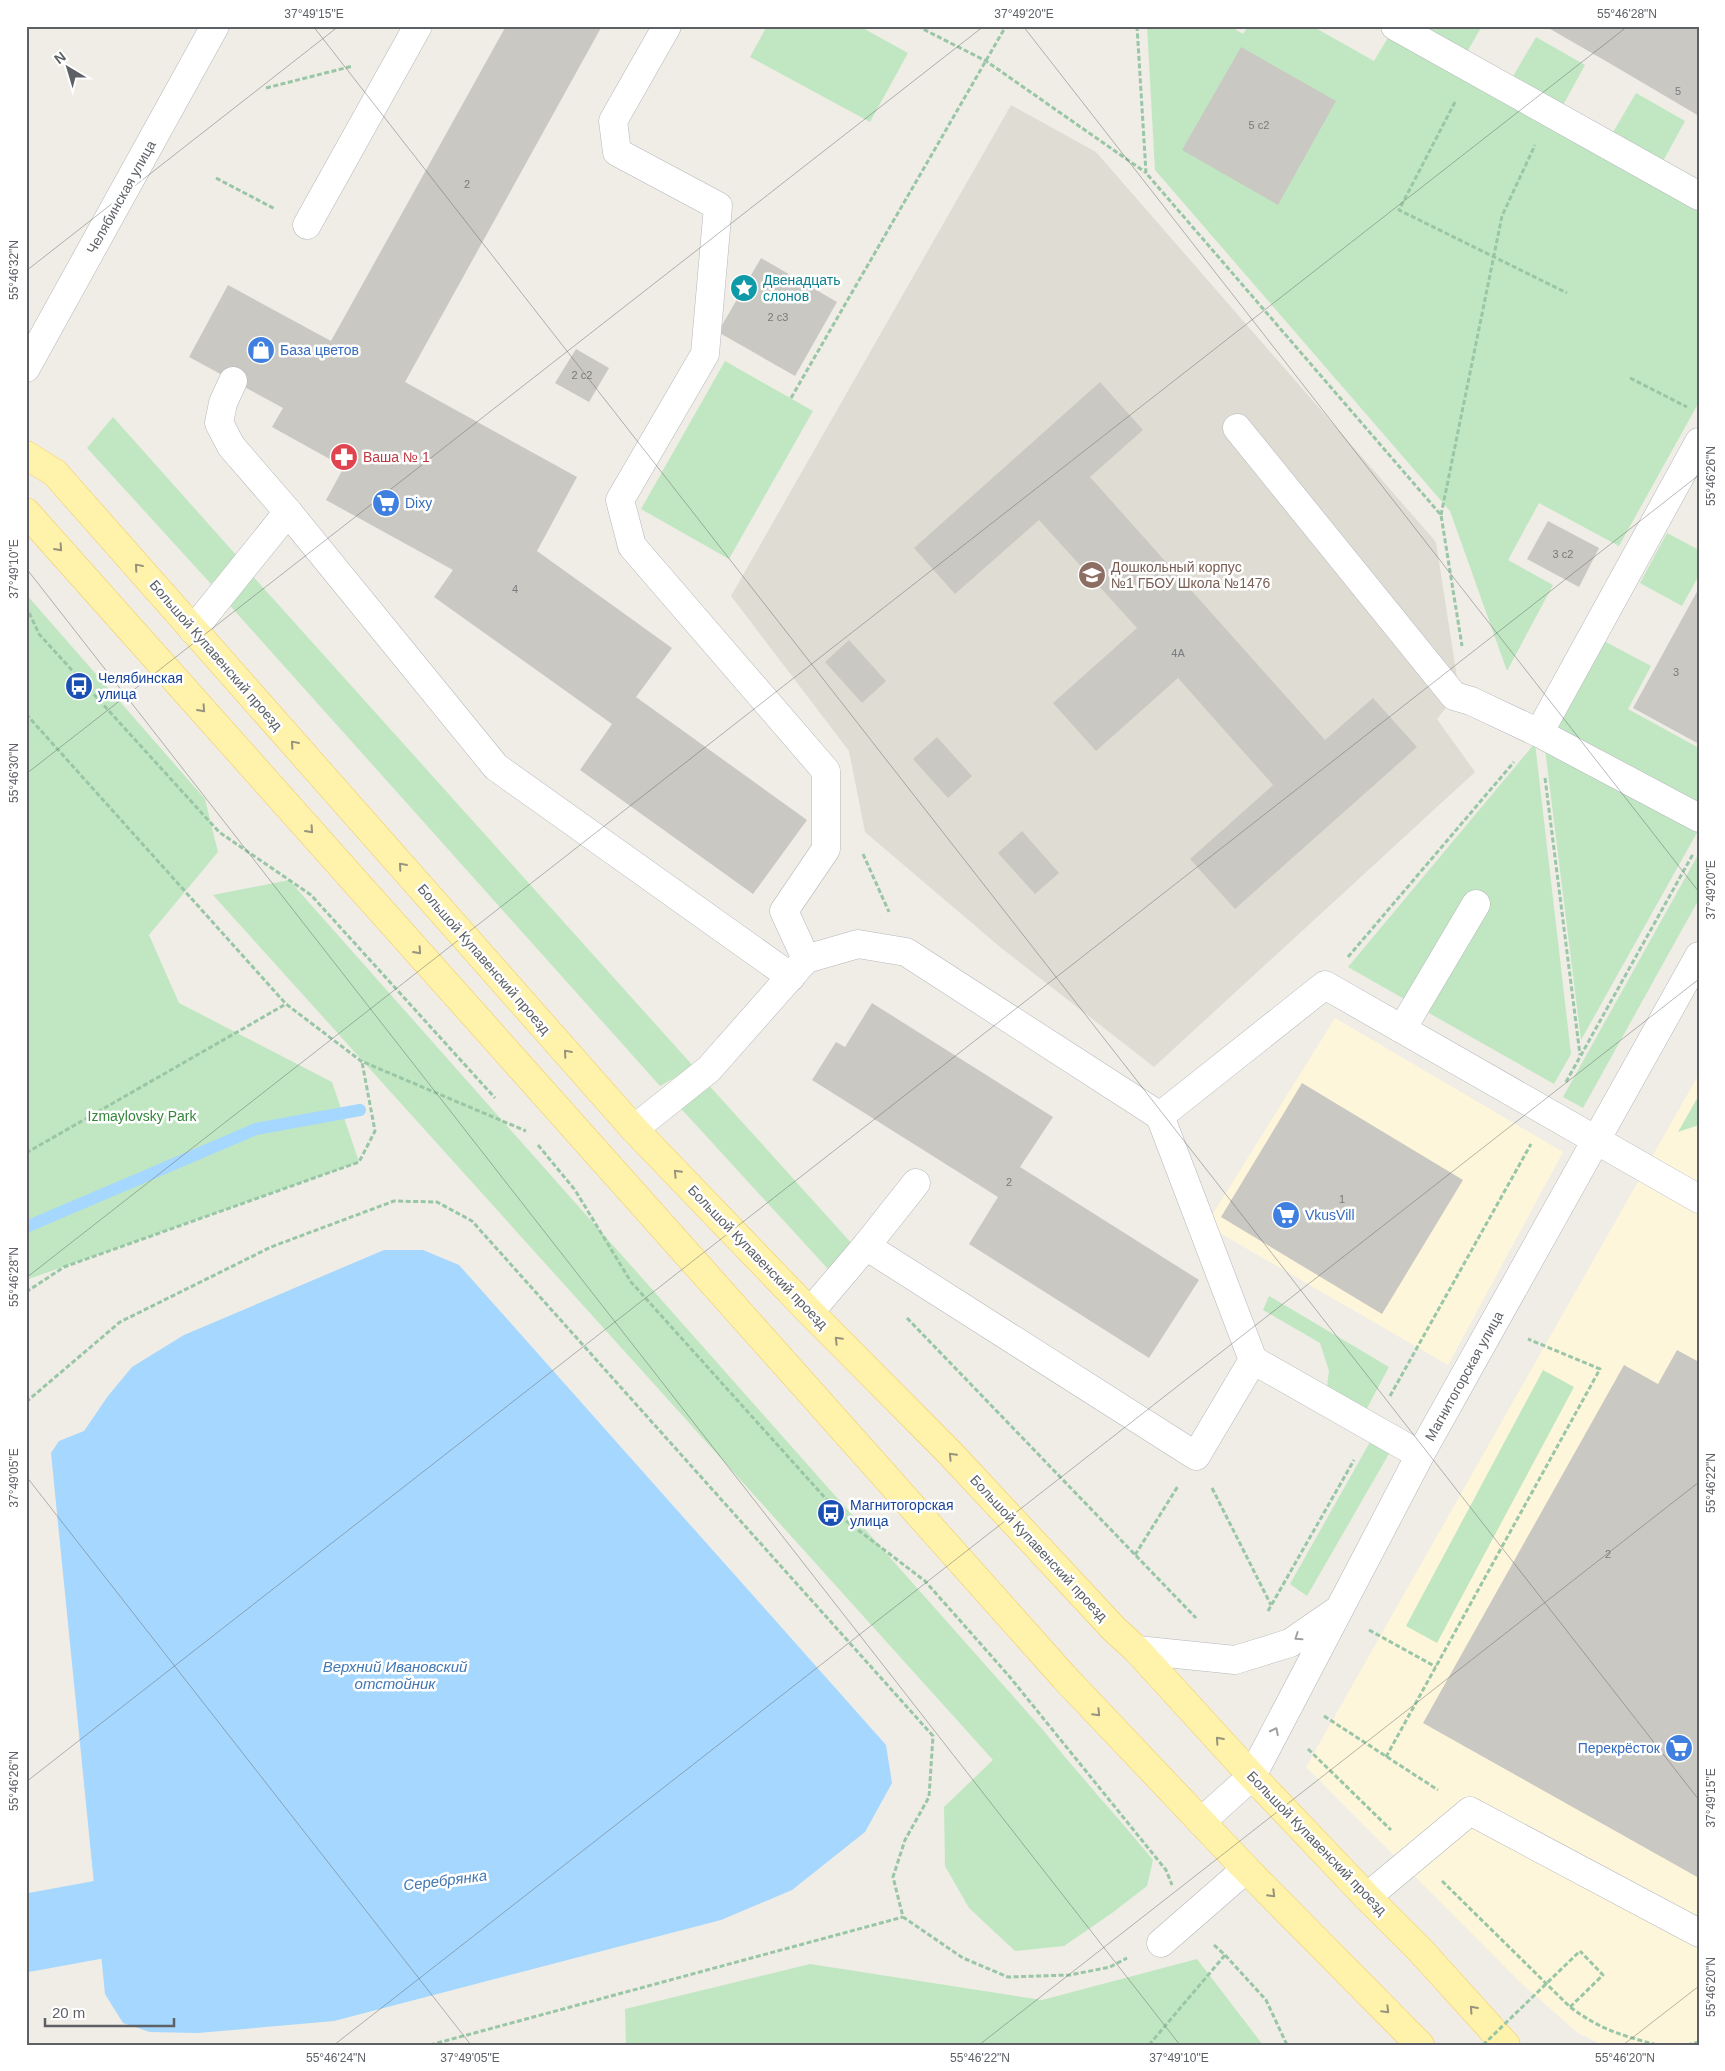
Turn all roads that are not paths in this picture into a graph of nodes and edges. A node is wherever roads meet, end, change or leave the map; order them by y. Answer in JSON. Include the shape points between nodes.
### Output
{"nodes":[{"id":1,"x":215,"y":26,"type":"edge"},
{"id":2,"x":418,"y":26,"type":"edge"},
{"id":3,"x":667,"y":26,"type":"edge"},
{"id":4,"x":1395,"y":26,"type":"edge"},
{"id":5,"x":1699,"y":196,"type":"edge"},
{"id":6,"x":307,"y":225,"type":"road end"},
{"id":7,"x":26,"y":368,"type":"edge"},
{"id":8,"x":233,"y":381,"type":"dead end"},
{"id":9,"x":1237,"y":428,"type":"dead end"},
{"id":10,"x":1699,"y":442,"type":"edge"},
{"id":11,"x":26,"y":456,"type":"edge"},
{"id":12,"x":26,"y":512,"type":"edge"},
{"id":13,"x":288,"y":512,"type":"junction"},
{"id":14,"x":193,"y":630,"type":"junction"},
{"id":15,"x":1539,"y":733,"type":"junction"},
{"id":16,"x":1699,"y":818,"type":"edge"},
{"id":17,"x":1476,"y":904,"type":"dead end"},
{"id":18,"x":1699,"y":956,"type":"edge"},
{"id":19,"x":799,"y":968,"type":"junction"},
{"id":20,"x":1402,"y":1029,"type":"junction"},
{"id":21,"x":1160,"y":1116,"type":"junction"},
{"id":22,"x":634,"y":1129,"type":"junction"},
{"id":23,"x":1596,"y":1140,"type":"junction"},
{"id":24,"x":916,"y":1184,"type":"dead end"},
{"id":25,"x":1699,"y":1199,"type":"edge"},
{"id":26,"x":866,"y":1246,"type":"junction"},
{"id":27,"x":810,"y":1312,"type":"junction"},
{"id":28,"x":1253,"y":1360,"type":"junction"},
{"id":29,"x":1420,"y":1455,"type":"junction"},
{"id":30,"x":1338,"y":1610,"type":"junction"},
{"id":31,"x":1137,"y":1650,"type":"junction"},
{"id":32,"x":1252,"y":1776,"type":"junction"},
{"id":33,"x":1201,"y":1822,"type":"junction"},
{"id":34,"x":1246,"y":1869,"type":"junction"},
{"id":35,"x":1367,"y":1897,"type":"junction"},
{"id":36,"x":1699,"y":1933,"type":"edge"},
{"id":37,"x":1161,"y":1943,"type":"road end"},
{"id":38,"x":1420,"y":2045,"type":"edge"},
{"id":39,"x":1506,"y":2045,"type":"edge"}],
"edges":[{"from":1,"to":7,"type":"street","name":"Челябинская улица"},
{"from":2,"to":6,"type":"street"},
{"from":3,"to":19,"type":"street","via":[[613,121],[617,152],[718,206],[706,354],[620,500],[632,546],[826,771],[826,849],[784,911]]},
{"from":4,"to":5,"type":"street"},
{"from":8,"to":13,"type":"street","via":[[223,403],[219,423],[230,446]]},
{"from":9,"to":15,"type":"street","via":[[1454,696]]},
{"from":10,"to":15,"type":"street"},
{"from":14,"to":11,"type":"main road","name":"Большой Купавенский проезд","one_way":true,"via":[[55,473]]},
{"from":12,"to":33,"type":"main road","one_way":true,"via":[[1057,1670]]},
{"from":13,"to":14,"type":"street"},
{"from":13,"to":19,"type":"street","via":[[496,768]]},
{"from":22,"to":14,"type":"main road","name":"Большой Купавенский проезд","one_way":true},
{"from":15,"to":16,"type":"street"},
{"from":17,"to":20,"type":"street"},
{"from":18,"to":23,"type":"street","name":"Магнитогорская улица"},
{"from":19,"to":21,"type":"street","via":[[858,944],[906,952]]},
{"from":19,"to":22,"type":"street","via":[[709,1069]]},
{"from":20,"to":21,"type":"street","via":[[1325,985]]},
{"from":20,"to":23,"type":"street"},
{"from":21,"to":28,"type":"street"},
{"from":27,"to":22,"type":"main road","name":"Большой Купавенский проезд","one_way":true},
{"from":23,"to":25,"type":"street"},
{"from":23,"to":29,"type":"street","name":"Магнитогорская улица"},
{"from":24,"to":26,"type":"street"},
{"from":26,"to":27,"type":"street"},
{"from":26,"to":28,"type":"street","via":[[1196,1456]]},
{"from":31,"to":27,"type":"main road","name":"Большой Купавенский проезд","one_way":true,"via":[[950,1453]]},
{"from":28,"to":29,"type":"street"},
{"from":29,"to":30,"type":"street","name":"Магнитогорская улица"},
{"from":30,"to":31,"type":"street","name":"Магнитогорская улица","one_way":true,"via":[[1290,1643],[1235,1660]]},
{"from":32,"to":30,"type":"street","one_way":true},
{"from":32,"to":31,"type":"main road","name":"Большой Купавенский проезд","one_way":true},
{"from":32,"to":33,"type":"street"},
{"from":32,"to":35,"type":"main road","name":"Большой Купавенский проезд"},
{"from":33,"to":34,"type":"main road"},
{"from":34,"to":37,"type":"street"},
{"from":34,"to":38,"type":"main road","one_way":true},
{"from":35,"to":36,"type":"street","via":[[1470,1811]]},
{"from":39,"to":35,"type":"main road","name":"Большой Купавенский проезд","one_way":true}]}
